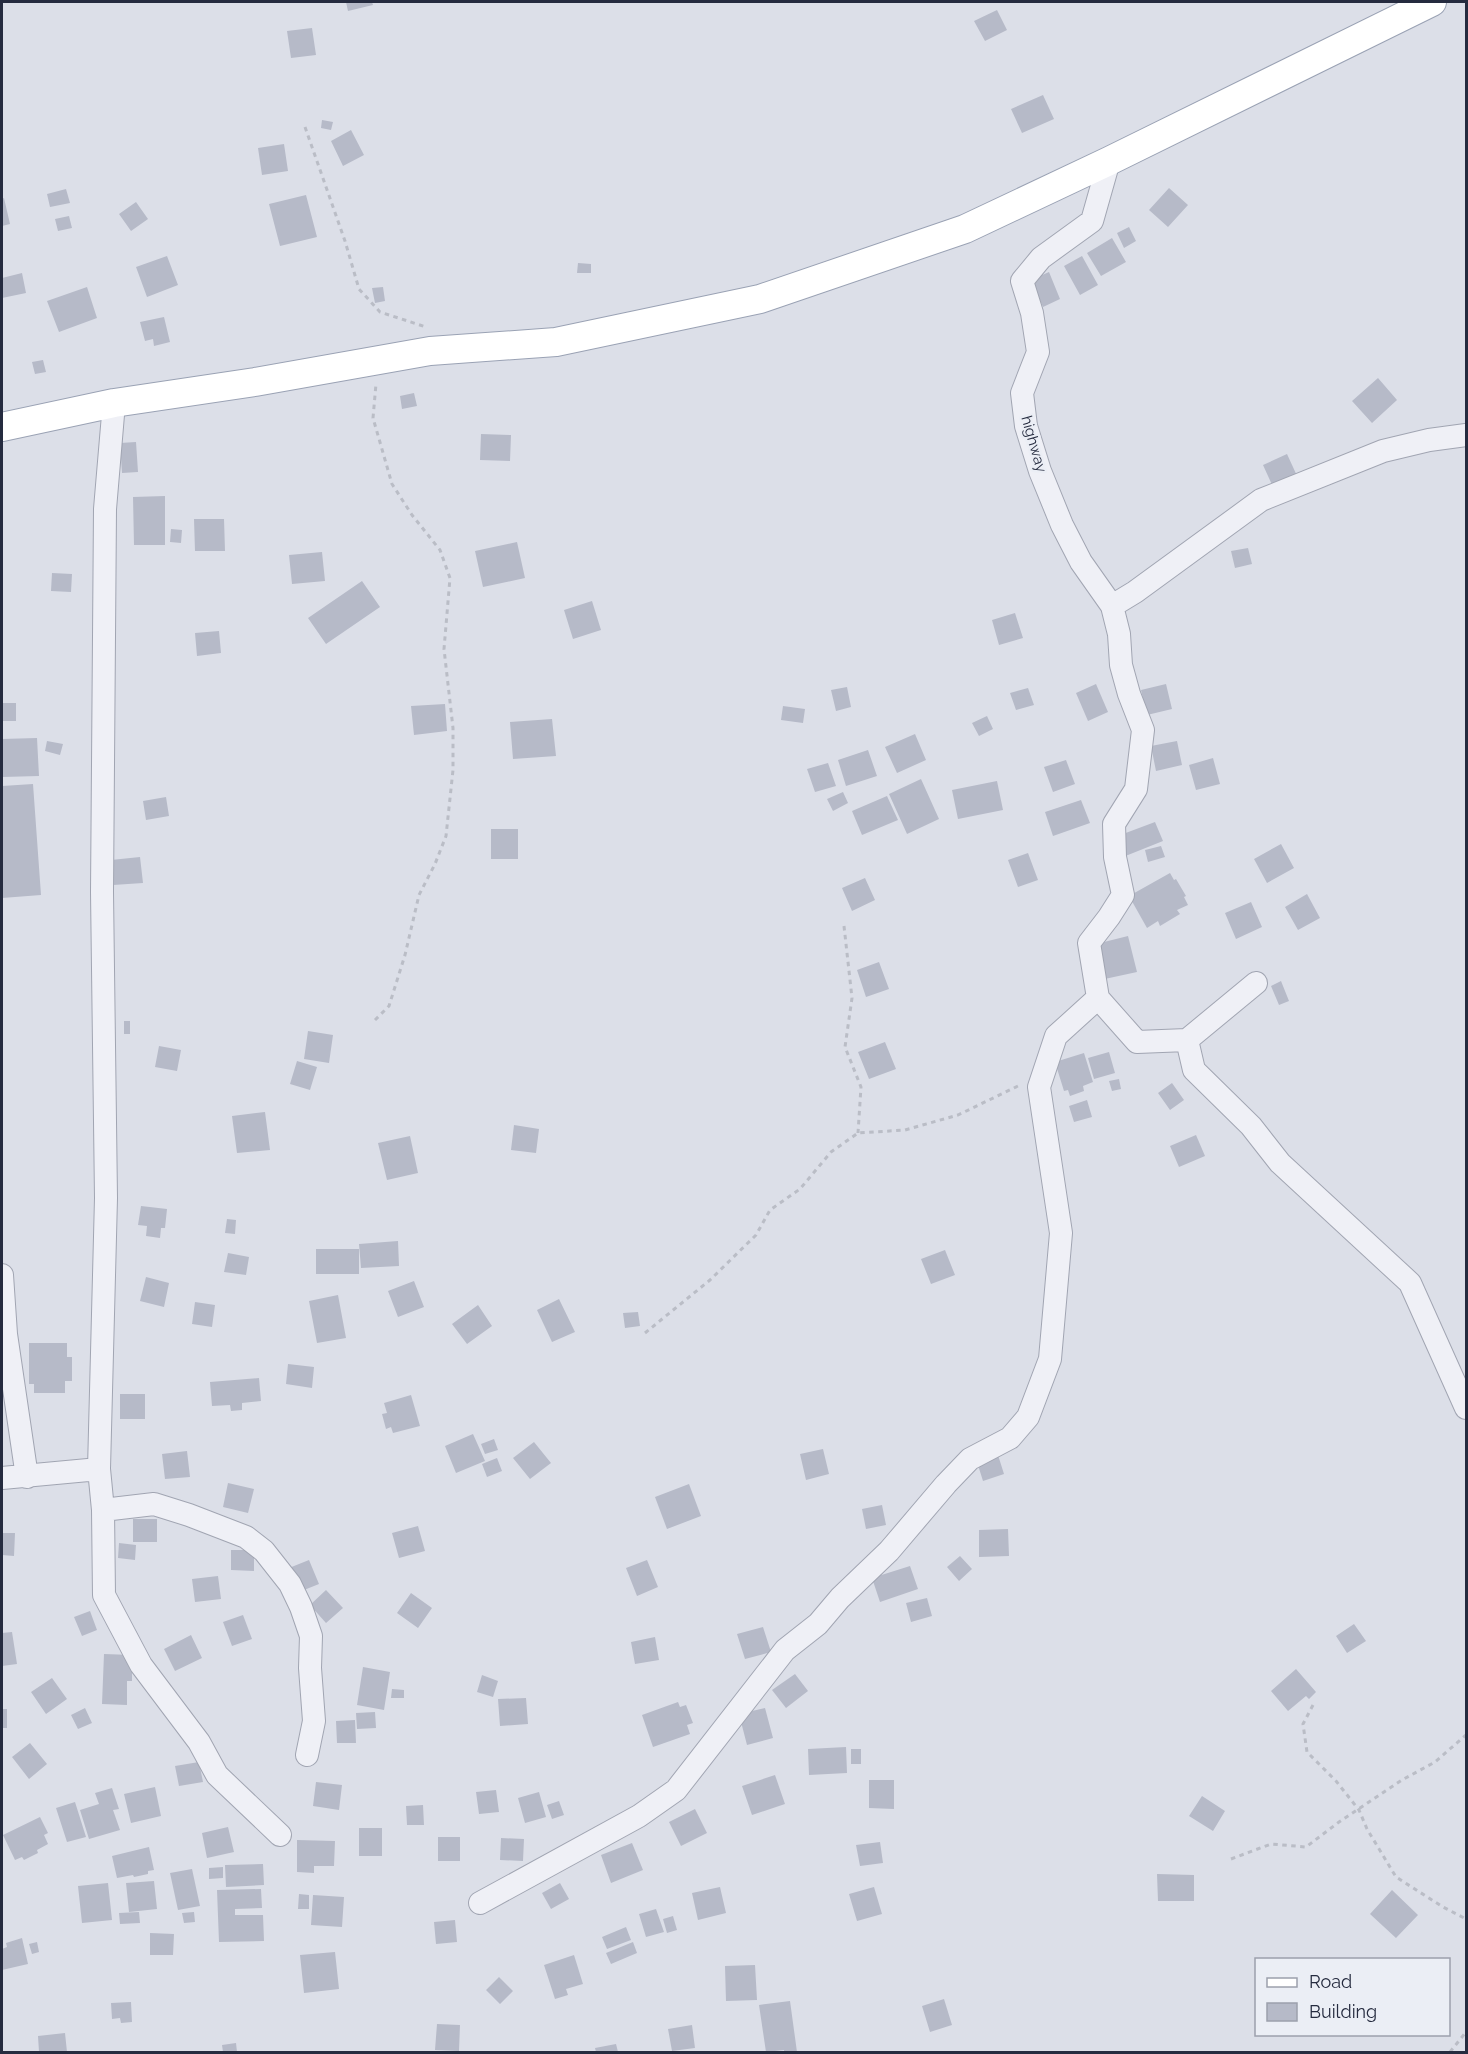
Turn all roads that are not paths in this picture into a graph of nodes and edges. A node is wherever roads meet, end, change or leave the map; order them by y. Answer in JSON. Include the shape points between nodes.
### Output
{"nodes":[{"id":1,"x":1432,"y":2,"type":"edge"},
{"id":2,"x":1109,"y":161,"type":"junction"},
{"id":3,"x":114,"y":403,"type":"junction"},
{"id":4,"x":2,"y":427,"type":"edge"},
{"id":5,"x":1467,"y":435,"type":"edge"},
{"id":6,"x":1112,"y":606,"type":"junction"},
{"id":7,"x":1256,"y":982,"type":"dead end"},
{"id":8,"x":1098,"y":998,"type":"junction"},
{"id":9,"x":1187,"y":1040,"type":"junction"},
{"id":10,"x":2,"y":1275,"type":"edge"},
{"id":11,"x":1467,"y":1408,"type":"edge"},
{"id":12,"x":99,"y":1469,"type":"junction"},
{"id":13,"x":27,"y":1476,"type":"junction"},
{"id":14,"x":2,"y":1478,"type":"edge"},
{"id":15,"x":103,"y":1510,"type":"junction"},
{"id":16,"x":307,"y":1755,"type":"dead end"},
{"id":17,"x":280,"y":1835,"type":"dead end"},
{"id":18,"x":480,"y":1903,"type":"dead end"}],
"edges":[{"from":1,"to":2,"type":"main road"},
{"from":2,"to":3,"type":"main road","via":[[965,229],[760,299],[556,342],[430,351]]},
{"from":2,"to":6,"type":"street","name":"highway","via":[[1092,221],[1041,258],[1022,281],[1038,352],[1022,393],[1026,426],[1062,525]]},
{"from":3,"to":4,"type":"main road"},
{"from":3,"to":12,"type":"street","via":[[105,509],[102,892],[106,1198]]},
{"from":5,"to":6,"type":"street","via":[[1383,451],[1261,500]]},
{"from":6,"to":8,"type":"street","via":[[1119,633],[1120,665],[1143,730],[1136,789],[1114,824],[1114,857],[1123,895],[1089,943]]},
{"from":7,"to":9,"type":"street"},
{"from":8,"to":9,"type":"street","via":[[1137,1042]]},
{"from":8,"to":18,"type":"street","via":[[1056,1036],[1040,1087],[1061,1233],[1050,1359],[1028,1417],[1010,1438],[970,1459],[889,1551],[818,1624],[785,1650],[676,1790],[639,1816]]},
{"from":9,"to":11,"type":"street","via":[[1194,1070],[1251,1126],[1280,1163],[1410,1283]]},
{"from":10,"to":13,"type":"street","via":[[6,1334]]},
{"from":12,"to":13,"type":"street"},
{"from":12,"to":15,"type":"street"},
{"from":13,"to":14,"type":"street"},
{"from":15,"to":16,"type":"street","via":[[154,1504],[246,1537],[264,1551],[290,1584],[311,1636],[314,1721]]},
{"from":15,"to":17,"type":"street","via":[[104,1595],[141,1665],[199,1742],[217,1775]]}]}
